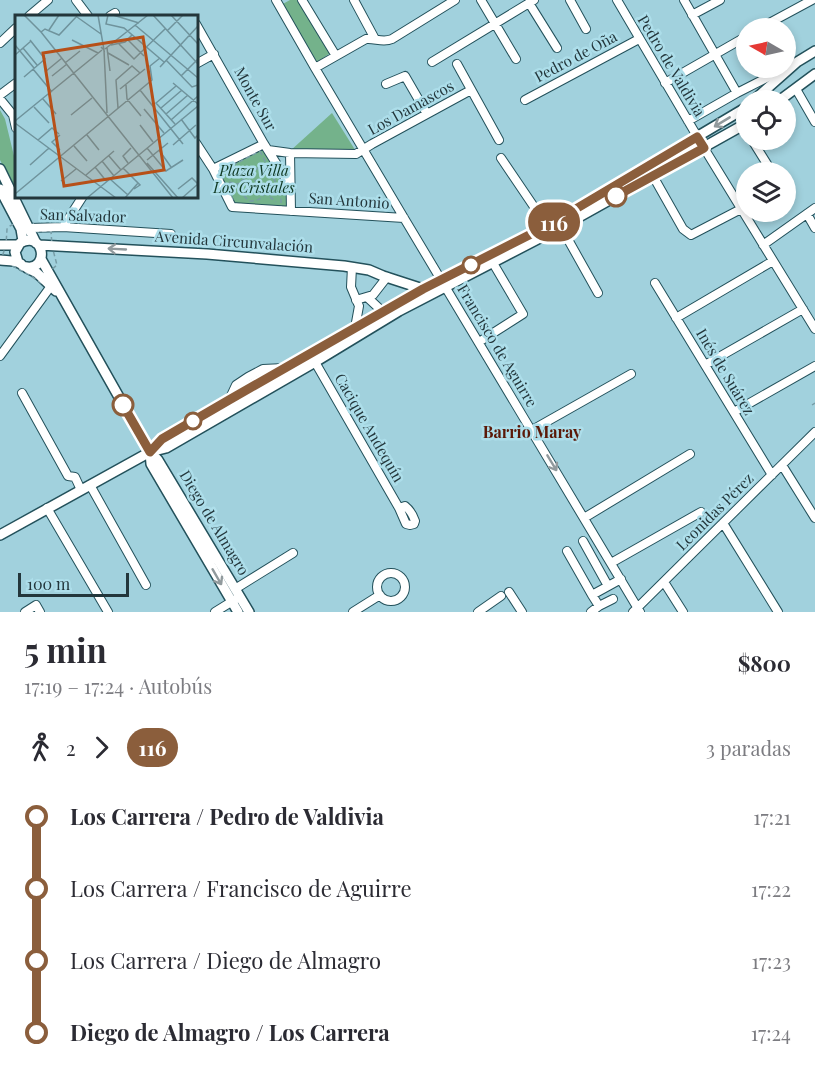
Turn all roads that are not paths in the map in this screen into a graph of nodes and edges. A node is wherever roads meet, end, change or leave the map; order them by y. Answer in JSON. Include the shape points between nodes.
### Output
{"nodes":[{"id":1,"x":48,"y":0,"type":"edge"},
{"id":2,"x":76,"y":0,"type":"edge"},
{"id":3,"x":302,"y":0,"type":"edge"},
{"id":4,"x":354,"y":0,"type":"edge"},
{"id":5,"x":455,"y":0,"type":"edge"},
{"id":6,"x":481,"y":0,"type":"edge"},
{"id":7,"x":570,"y":0,"type":"edge"},
{"id":8,"x":616,"y":0,"type":"edge"},
{"id":9,"x":684,"y":0,"type":"edge"},
{"id":10,"x":720,"y":0,"type":"edge"},
{"id":11,"x":812,"y":0,"type":"edge"},
{"id":12,"x":279,"y":1,"type":"edge"},
{"id":13,"x":532,"y":2,"type":"edge"},
{"id":14,"x":30,"y":15,"type":"edge"},
{"id":15,"x":87,"y":15,"type":"edge"},
{"id":16,"x":692,"y":15,"type":"junction"},
{"id":17,"x":779,"y":18,"type":"edge"},
{"id":18,"x":495,"y":24,"type":"junction"},
{"id":19,"x":198,"y":27,"type":"edge"},
{"id":20,"x":15,"y":29,"type":"edge"},
{"id":21,"x":586,"y":29,"type":"dead end"},
{"id":22,"x":375,"y":39,"type":"junction"},
{"id":23,"x":639,"y":39,"type":"junction"},
{"id":24,"x":736,"y":42,"type":"edge"},
{"id":25,"x":0,"y":43,"type":"edge"},
{"id":26,"x":557,"y":48,"type":"dead end"},
{"id":27,"x":815,"y":51,"type":"edge"},
{"id":28,"x":214,"y":54,"type":"junction"},
{"id":29,"x":714,"y":54,"type":"junction"},
{"id":30,"x":336,"y":56,"type":"junction"},
{"id":31,"x":516,"y":59,"type":"dead end"},
{"id":32,"x":432,"y":62,"type":"dead end"},
{"id":33,"x":797,"y":62,"type":"joint"},
{"id":34,"x":198,"y":63,"type":"edge"},
{"id":35,"x":457,"y":64,"type":"dead end"},
{"id":36,"x":315,"y":68,"type":"junction"},
{"id":37,"x":815,"y":74,"type":"edge"},
{"id":38,"x":765,"y":78,"type":"edge"},
{"id":39,"x":665,"y":83,"type":"junction"},
{"id":40,"x":15,"y":84,"type":"edge"},
{"id":41,"x":386,"y":84,"type":"dead end"},
{"id":42,"x":796,"y":89,"type":"joint"},
{"id":43,"x":471,"y":90,"type":"junction"},
{"id":44,"x":743,"y":90,"type":"edge"},
{"id":45,"x":765,"y":90,"type":"edge"},
{"id":46,"x":736,"y":91,"type":"edge"},
{"id":47,"x":736,"y":94,"type":"edge"},
{"id":48,"x":0,"y":97,"type":"edge"},
{"id":49,"x":525,"y":100,"type":"dead end"},
{"id":50,"x":427,"y":114,"type":"junction"},
{"id":51,"x":736,"y":114,"type":"edge"},
{"id":52,"x":688,"y":121,"type":"junction"},
{"id":53,"x":815,"y":122,"type":"edge"},
{"id":54,"x":15,"y":124,"type":"edge"},
{"id":55,"x":736,"y":131,"type":"edge"},
{"id":56,"x":697,"y":137,"type":"junction"},
{"id":57,"x":499,"y":140,"type":"dead end"},
{"id":58,"x":198,"y":146,"type":"edge"},
{"id":59,"x":266,"y":147,"type":"junction"},
{"id":60,"x":704,"y":148,"type":"junction"},
{"id":61,"x":364,"y":150,"type":"junction"},
{"id":62,"x":290,"y":153,"type":"junction"},
{"id":63,"x":501,"y":159,"type":"dead end"},
{"id":64,"x":0,"y":169,"type":"edge"},
{"id":65,"x":213,"y":169,"type":"junction"},
{"id":66,"x":653,"y":176,"type":"junction"},
{"id":67,"x":291,"y":187,"type":"junction"},
{"id":68,"x":0,"y":189,"type":"edge"},
{"id":69,"x":15,"y":193,"type":"edge"},
{"id":70,"x":82,"y":198,"type":"edge"},
{"id":71,"x":19,"y":199,"type":"edge"},
{"id":72,"x":736,"y":201,"type":"edge"},
{"id":73,"x":815,"y":208,"type":"edge"},
{"id":74,"x":291,"y":211,"type":"junction"},
{"id":75,"x":736,"y":212,"type":"edge"},
{"id":76,"x":807,"y":214,"type":"junction"},
{"id":77,"x":404,"y":218,"type":"junction"},
{"id":78,"x":749,"y":222,"type":"edge"},
{"id":79,"x":27,"y":225,"type":"junction"},
{"id":80,"x":547,"y":226,"type":"junction"},
{"id":81,"x":63,"y":227,"type":"junction"},
{"id":82,"x":561,"y":227,"type":"junction"},
{"id":83,"x":815,"y":228,"type":"edge"},
{"id":84,"x":171,"y":234,"type":"dead end"},
{"id":85,"x":21,"y":243,"type":"junction"},
{"id":86,"x":38,"y":244,"type":"junction"},
{"id":87,"x":3,"y":245,"type":"edge"},
{"id":88,"x":763,"y":245,"type":"junction"},
{"id":89,"x":41,"y":259,"type":"junction"},
{"id":90,"x":1,"y":260,"type":"edge"},
{"id":91,"x":773,"y":261,"type":"junction"},
{"id":92,"x":493,"y":262,"type":"junction"},
{"id":93,"x":21,"y":264,"type":"junction"},
{"id":94,"x":352,"y":267,"type":"junction"},
{"id":95,"x":387,"y":277,"type":"junction"},
{"id":96,"x":49,"y":279,"type":"junction"},
{"id":97,"x":443,"y":283,"type":"junction"},
{"id":98,"x":655,"y":283,"type":"dead end"},
{"id":99,"x":423,"y":289,"type":"junction"},
{"id":100,"x":598,"y":293,"type":"dead end"},
{"id":101,"x":367,"y":297,"type":"junction"},
{"id":102,"x":356,"y":300,"type":"junction"},
{"id":103,"x":65,"y":302,"type":"junction"},
{"id":104,"x":803,"y":309,"type":"junction"},
{"id":105,"x":383,"y":312,"type":"junction"},
{"id":106,"x":676,"y":318,"type":"junction"},
{"id":107,"x":355,"y":328,"type":"junction"},
{"id":108,"x":815,"y":329,"type":"edge"},
{"id":109,"x":479,"y":342,"type":"junction"},
{"id":110,"x":1,"y":354,"type":"edge"},
{"id":111,"x":315,"y":362,"type":"junction"},
{"id":112,"x":705,"y":365,"type":"junction"},
{"id":113,"x":815,"y":366,"type":"edge"},
{"id":114,"x":631,"y":374,"type":"dead end"},
{"id":115,"x":22,"y":393,"type":"dead end"},
{"id":116,"x":734,"y":412,"type":"junction"},
{"id":117,"x":532,"y":430,"type":"junction"},
{"id":118,"x":815,"y":432,"type":"edge"},
{"id":119,"x":150,"y":452,"type":"junction"},
{"id":120,"x":690,"y":454,"type":"dead end"},
{"id":121,"x":782,"y":465,"type":"junction"},
{"id":122,"x":772,"y":475,"type":"junction"},
{"id":123,"x":90,"y":485,"type":"junction"},
{"id":124,"x":81,"y":490,"type":"junction"},
{"id":125,"x":47,"y":508,"type":"junction"},
{"id":126,"x":399,"y":508,"type":"dead end"},
{"id":127,"x":701,"y":512,"type":"dead end"},
{"id":128,"x":584,"y":518,"type":"junction"},
{"id":129,"x":815,"y":518,"type":"edge"},
{"id":130,"x":723,"y":523,"type":"junction"},
{"id":131,"x":2,"y":531,"type":"edge"},
{"id":132,"x":583,"y":541,"type":"dead end"},
{"id":133,"x":567,"y":551,"type":"dead end"},
{"id":134,"x":293,"y":553,"type":"dead end"},
{"id":135,"x":611,"y":563,"type":"junction"},
{"id":136,"x":621,"y":579,"type":"junction"},
{"id":137,"x":664,"y":582,"type":"junction"},
{"id":138,"x":146,"y":585,"type":"dead end"},
{"id":139,"x":608,"y":586,"type":"junction"},
{"id":140,"x":380,"y":595,"type":"dead end"},
{"id":141,"x":592,"y":595,"type":"junction"},
{"id":142,"x":236,"y":596,"type":"junction"},
{"id":143,"x":613,"y":598,"type":"dead end"},
{"id":144,"x":599,"y":606,"type":"junction"},
{"id":145,"x":38,"y":609,"type":"edge"},
{"id":146,"x":637,"y":611,"type":"edge"},
{"id":147,"x":25,"y":612,"type":"edge"},
{"id":148,"x":108,"y":612,"type":"edge"},
{"id":149,"x":215,"y":612,"type":"edge"},
{"id":150,"x":238,"y":612,"type":"edge"},
{"id":151,"x":249,"y":612,"type":"edge"},
{"id":152,"x":352,"y":612,"type":"edge"},
{"id":153,"x":478,"y":612,"type":"edge"},
{"id":154,"x":522,"y":612,"type":"edge"},
{"id":155,"x":591,"y":612,"type":"edge"},
{"id":156,"x":683,"y":612,"type":"edge"},
{"id":157,"x":778,"y":612,"type":"edge"}],
"edges":[{"from":1,"to":14,"type":"street"},
{"from":2,"to":15,"type":"street"},
{"from":3,"to":30,"type":"street"},
{"from":4,"to":22,"type":"street"},
{"from":5,"to":22,"type":"street","via":[[392,39]]},
{"from":6,"to":18,"type":"street"},
{"from":7,"to":21,"type":"street"},
{"from":8,"to":23,"type":"street","name":"Pedro de Valdivia"},
{"from":9,"to":16,"type":"street"},
{"from":10,"to":16,"type":"street"},
{"from":11,"to":17,"type":"street"},
{"from":12,"to":36,"type":"street","name":"Francisco de Aguirre"},
{"from":13,"to":18,"type":"street"},
{"from":13,"to":26,"type":"street"},
{"from":16,"to":29,"type":"street"},
{"from":18,"to":31,"type":"street"},
{"from":18,"to":32,"type":"street"},
{"from":19,"to":28,"type":"street","name":"Monte Sur"},
{"from":20,"to":25,"type":"street"},
{"from":22,"to":30,"type":"street","via":[[361,41]]},
{"from":23,"to":39,"type":"street","name":"Pedro de Valdivia"},
{"from":23,"to":49,"type":"street","name":"Pedro de Oña"},
{"from":24,"to":29,"type":"street"},
{"from":27,"to":33,"type":"main road"},
{"from":28,"to":34,"type":"street"},
{"from":28,"to":59,"type":"street","name":"Monte Sur"},
{"from":29,"to":39,"type":"street"},
{"from":29,"to":46,"type":"street"},
{"from":30,"to":36,"type":"street"},
{"from":33,"to":45,"type":"main road"},
{"from":35,"to":43,"type":"street","name":"Los Damascos"},
{"from":36,"to":61,"type":"street","name":"Francisco de Aguirre"},
{"from":37,"to":42,"type":"main road"},
{"from":38,"to":44,"type":"street"},
{"from":39,"to":52,"type":"street","name":"Pedro de Valdivia"},
{"from":40,"to":48,"type":"street"},
{"from":41,"to":50,"type":"street","via":[[405,76]]},
{"from":42,"to":53,"type":"street"},
{"from":43,"to":50,"type":"street","name":"Los Damascos"},
{"from":43,"to":57,"type":"street","name":"Los Damascos"},
{"from":47,"to":52,"type":"street"},
{"from":48,"to":54,"type":"street"},
{"from":50,"to":61,"type":"street","name":"Los Damascos"},
{"from":51,"to":56,"type":"main road","one_way":true},
{"from":52,"to":56,"type":"street","name":"Pedro de Valdivia"},
{"from":55,"to":60,"type":"main road"},
{"from":56,"to":60,"type":"street","name":"Pedro de Valdivia"},
{"from":56,"to":80,"type":"main road"},
{"from":58,"to":65,"type":"street"},
{"from":59,"to":62,"type":"street"},
{"from":59,"to":65,"type":"street"},
{"from":59,"to":67,"type":"street","name":"Monte Sur"},
{"from":60,"to":66,"type":"main road"},
{"from":60,"to":72,"type":"street","name":"Pedro de Valdivia"},
{"from":61,"to":62,"type":"street","via":[[357,154]]},
{"from":61,"to":77,"type":"street","name":"Francisco de Aguirre"},
{"from":62,"to":67,"type":"street"},
{"from":63,"to":80,"type":"street"},
{"from":64,"to":69,"type":"main road"},
{"from":65,"to":74,"type":"street","name":"San Antonio","via":[[232,207]]},
{"from":66,"to":75,"type":"street","via":[[683,229],[691,235]]},
{"from":66,"to":82,"type":"main road"},
{"from":67,"to":74,"type":"street"},
{"from":68,"to":79,"type":"main road"},
{"from":70,"to":81,"type":"street"},
{"from":71,"to":79,"type":"main road"},
{"from":73,"to":76,"type":"street"},
{"from":74,"to":77,"type":"street","name":"San Antonio"},
{"from":76,"to":83,"type":"street"},
{"from":76,"to":88,"type":"street"},
{"from":77,"to":97,"type":"street","name":"Francisco de Aguirre"},
{"from":78,"to":88,"type":"street","name":"Pedro de Valdivia"},
{"from":79,"to":81,"type":"street","name":"San Salvador"},
{"from":79,"to":85,"type":"main road","via":[[21,229]]},
{"from":79,"to":86,"type":"main road"},
{"from":80,"to":97,"type":"main road"},
{"from":81,"to":84,"type":"street","name":"San Salvador"},
{"from":82,"to":92,"type":"main road"},
{"from":82,"to":100,"type":"street"},
{"from":85,"to":86,"type":"main road","name":"Avenida Circunvalación","via":[[30,240]]},
{"from":85,"to":87,"type":"main road","name":"Avenida Circunvalación"},
{"from":85,"to":93,"type":"main road","via":[[15,252]]},
{"from":86,"to":89,"type":"main road"},
{"from":94,"to":86,"type":"main road","name":"Avenida Circunvalación","one_way":true},
{"from":88,"to":91,"type":"street","name":"Pedro de Valdivia"},
{"from":89,"to":93,"type":"main road","via":[[34,266]]},
{"from":89,"to":96,"type":"main road","name":"Diego de Almagro"},
{"from":90,"to":93,"type":"main road"},
{"from":91,"to":104,"type":"street","name":"Pedro de Valdivia"},
{"from":91,"to":106,"type":"street"},
{"from":92,"to":97,"type":"main road"},
{"from":92,"to":109,"type":"street","via":[[523,314]]},
{"from":93,"to":96,"type":"main road","name":"Diego de Almagro"},
{"from":94,"to":95,"type":"main road","name":"Avenida Circunvalación"},
{"from":94,"to":102,"type":"street","via":[[351,287]]},
{"from":95,"to":99,"type":"main road","name":"Avenida Circunvalación"},
{"from":95,"to":101,"type":"street"},
{"from":96,"to":103,"type":"main road","name":"Diego de Almagro"},
{"from":96,"to":103,"type":"main road","name":"Diego de Almagro"},
{"from":96,"to":110,"type":"street"},
{"from":97,"to":99,"type":"main road"},
{"from":97,"to":109,"type":"street","name":"Francisco de Aguirre"},
{"from":97,"to":111,"type":"main road"},
{"from":98,"to":106,"type":"street","name":"Inés de Suárez"},
{"from":99,"to":105,"type":"main road"},
{"from":101,"to":102,"type":"street"},
{"from":101,"to":105,"type":"street"},
{"from":102,"to":107,"type":"street","via":[[359,306]]},
{"from":103,"to":119,"type":"main road","name":"Diego de Almagro"},
{"from":104,"to":108,"type":"street","name":"Pedro de Valdivia"},
{"from":104,"to":112,"type":"street"},
{"from":105,"to":107,"type":"main road"},
{"from":106,"to":112,"type":"street","name":"Inés de Suárez"},
{"from":107,"to":119,"type":"main road","via":[[162,439]]},
{"from":109,"to":117,"type":"street","name":"Francisco de Aguirre"},
{"from":111,"to":119,"type":"main road","via":[[166,448]]},
{"from":111,"to":126,"type":"street","name":"Cacique Andequín"},
{"from":112,"to":116,"type":"street","name":"Inés de Suárez"},
{"from":113,"to":116,"type":"street"},
{"from":114,"to":117,"type":"street"},
{"from":115,"to":124,"type":"street","via":[[68,476],[75,477]]},
{"from":116,"to":122,"type":"street","name":"Inés de Suárez"},
{"from":117,"to":128,"type":"street","name":"Francisco de Aguirre","one_way":true},
{"from":118,"to":121,"type":"street","name":"Leonidas Pérez"},
{"from":119,"to":123,"type":"main road"},
{"from":119,"to":142,"type":"main road","name":"Diego de Almagro","via":[[151,464]]},
{"from":120,"to":128,"type":"street"},
{"from":121,"to":122,"type":"street","name":"Leonidas Pérez"},
{"from":121,"to":129,"type":"street"},
{"from":122,"to":130,"type":"street","name":"Leonidas Pérez"},
{"from":123,"to":124,"type":"main road"},
{"from":123,"to":138,"type":"street"},
{"from":124,"to":125,"type":"main road"},
{"from":125,"to":131,"type":"main road"},
{"from":125,"to":148,"type":"street"},
{"from":127,"to":135,"type":"street"},
{"from":128,"to":135,"type":"street","name":"Francisco de Aguirre"},
{"from":130,"to":137,"type":"street","name":"Leonidas Pérez"},
{"from":130,"to":157,"type":"street"},
{"from":132,"to":139,"type":"street"},
{"from":133,"to":141,"type":"street"},
{"from":134,"to":142,"type":"street"},
{"from":135,"to":136,"type":"street","name":"Francisco de Aguirre"},
{"from":136,"to":139,"type":"street"},
{"from":136,"to":146,"type":"street","name":"Francisco de Aguirre"},
{"from":137,"to":146,"type":"street","name":"Leonidas Pérez"},
{"from":137,"to":156,"type":"street"},
{"from":139,"to":141,"type":"street"},
{"from":140,"to":152,"type":"street"},
{"from":141,"to":144,"type":"street"},
{"from":142,"to":149,"type":"street"},
{"from":142,"to":150,"type":"main road","name":"Diego de Almagro"},
{"from":142,"to":151,"type":"main road","name":"Diego de Almagro"},
{"from":143,"to":144,"type":"street"},
{"from":144,"to":155,"type":"street"},
{"from":145,"to":147,"type":"street"},
{"from":153,"to":154,"type":"street","via":[[505,594]]}]}
